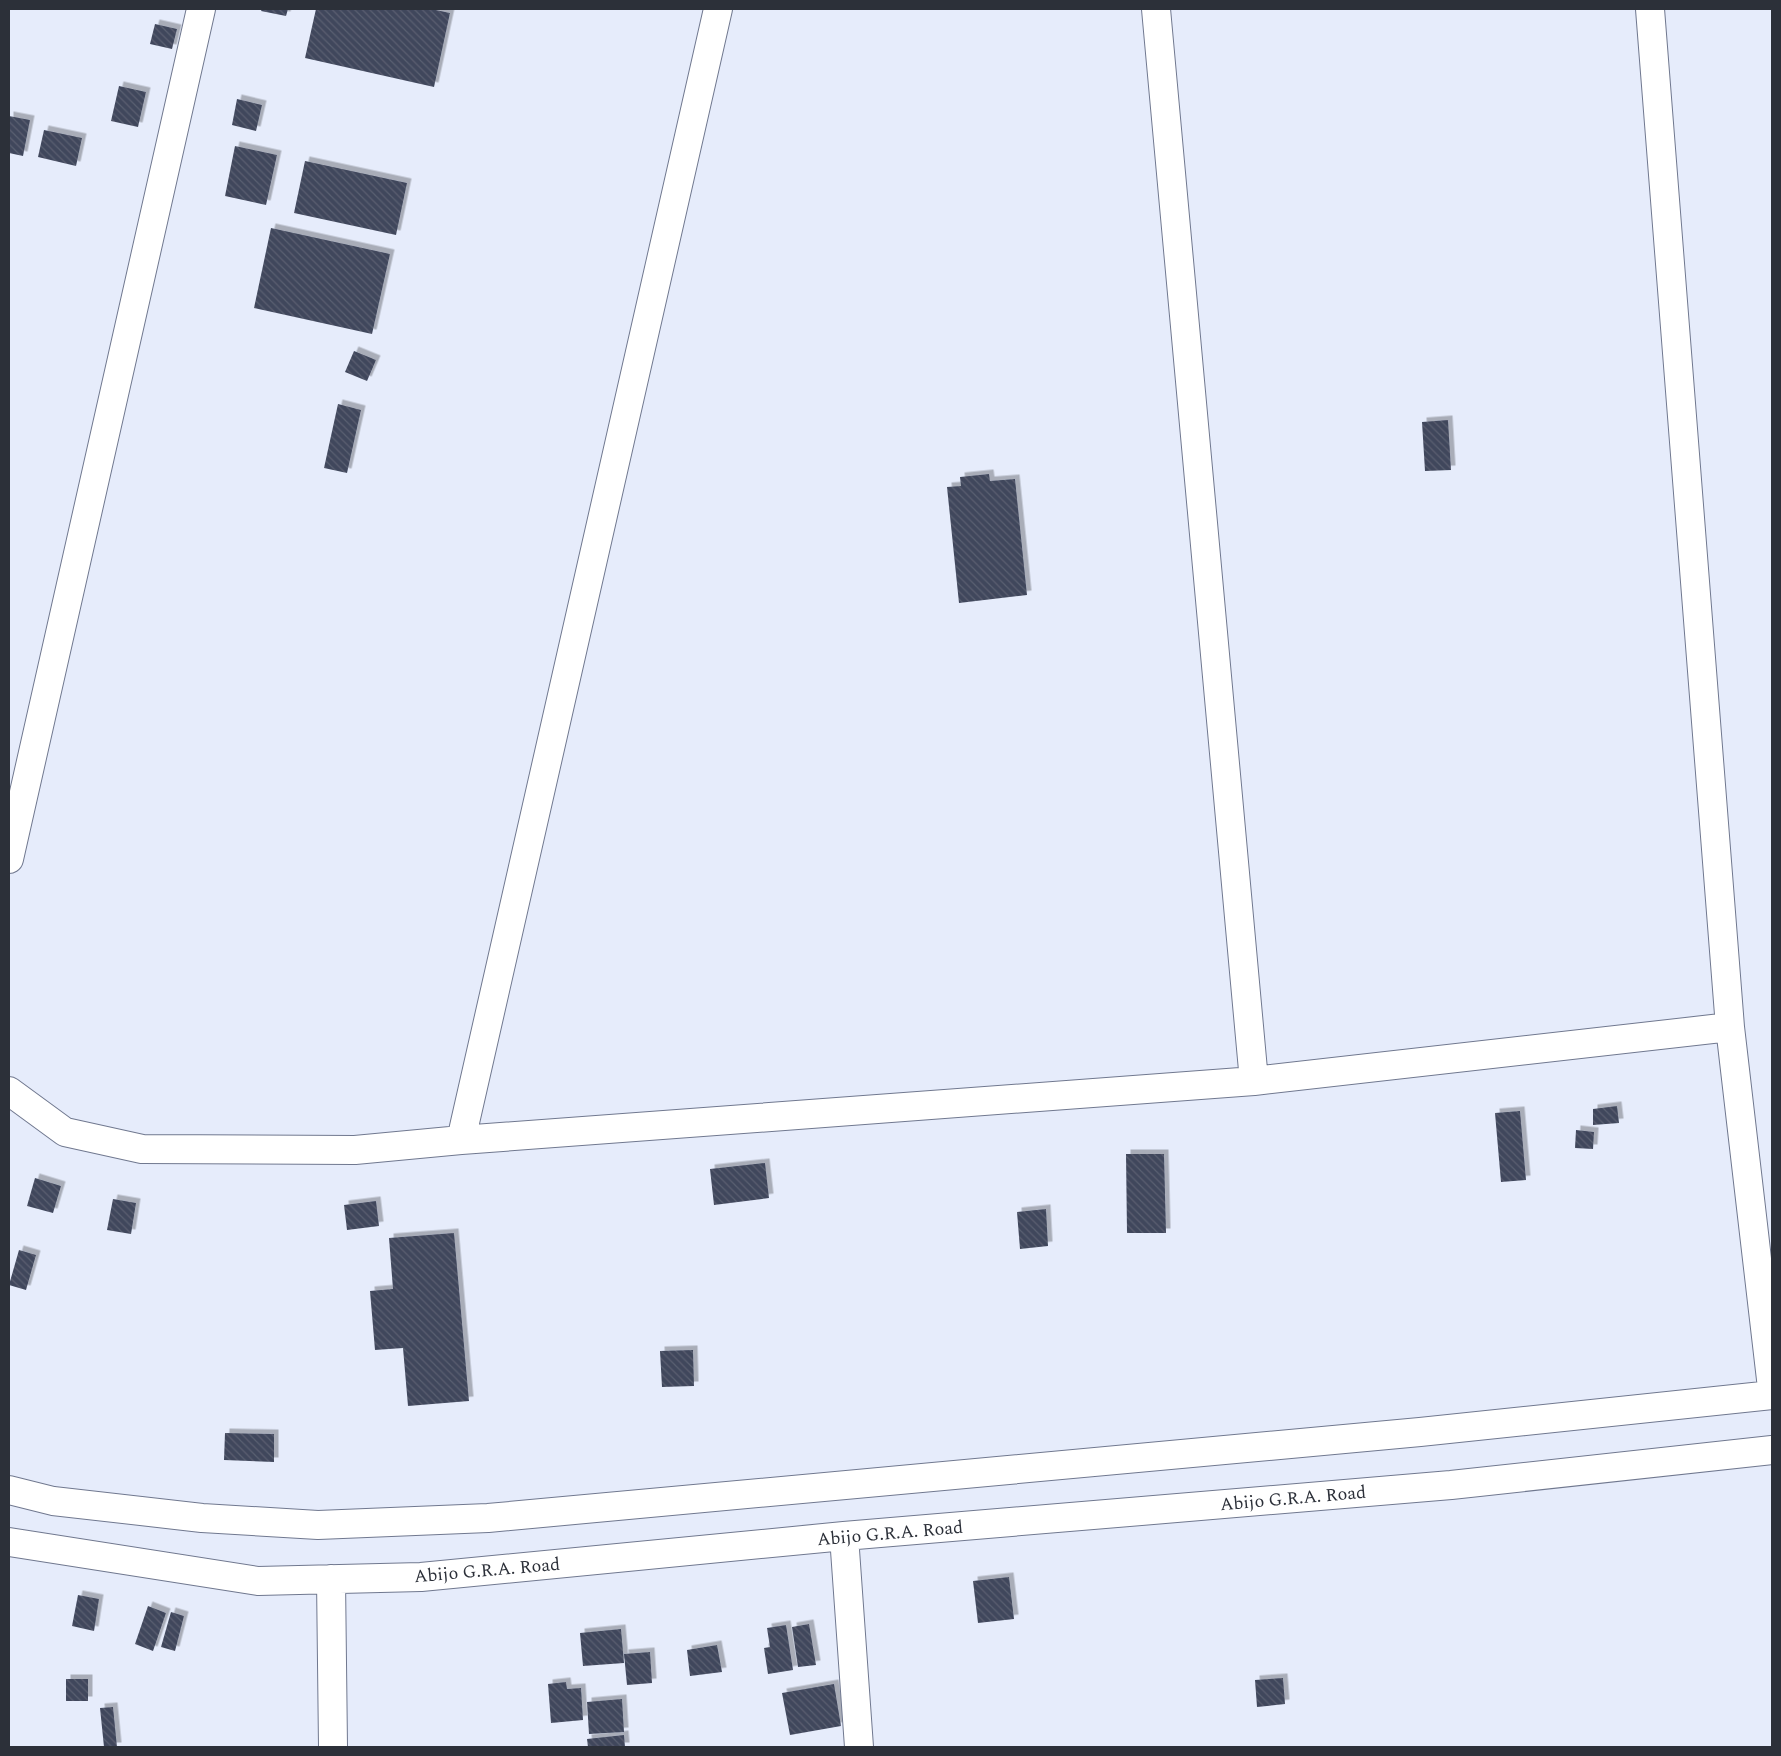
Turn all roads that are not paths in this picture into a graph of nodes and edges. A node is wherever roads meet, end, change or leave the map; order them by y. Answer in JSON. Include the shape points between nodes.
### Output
{"nodes":[{"id":1,"x":201,"y":9,"type":"edge"},
{"id":2,"x":718,"y":9,"type":"edge"},
{"id":3,"x":1156,"y":9,"type":"edge"},
{"id":4,"x":1650,"y":9,"type":"edge"},
{"id":5,"x":9,"y":859,"type":"edge"},
{"id":6,"x":1730,"y":1027,"type":"junction"},
{"id":7,"x":1254,"y":1081,"type":"junction"},
{"id":8,"x":9,"y":1091,"type":"edge"},
{"id":9,"x":461,"y":1140,"type":"junction"},
{"id":10,"x":1772,"y":1388,"type":"edge"},
{"id":11,"x":1772,"y":1395,"type":"edge"},
{"id":12,"x":1772,"y":1450,"type":"edge"},
{"id":13,"x":9,"y":1490,"type":"edge"},
{"id":14,"x":844,"y":1536,"type":"junction"},
{"id":15,"x":9,"y":1542,"type":"edge"},
{"id":16,"x":331,"y":1579,"type":"junction"},
{"id":17,"x":333,"y":1747,"type":"edge"},
{"id":18,"x":859,"y":1747,"type":"edge"}],
"edges":[{"from":1,"to":5,"type":"street"},
{"from":2,"to":9,"type":"street"},
{"from":3,"to":7,"type":"street"},
{"from":4,"to":6,"type":"street"},
{"from":6,"to":7,"type":"street"},
{"from":6,"to":10,"type":"street"},
{"from":7,"to":9,"type":"street"},
{"from":8,"to":9,"type":"street","via":[[66,1132],[142,1149],[355,1150]]},
{"from":11,"to":13,"type":"street","via":[[1400,1434],[488,1518],[318,1524],[202,1518],[53,1501]]},
{"from":12,"to":14,"type":"street","name":"Abijo G.R.A. Road","via":[[1451,1485]]},
{"from":14,"to":16,"type":"street","name":"Abijo G.R.A. Road","via":[[421,1577]]},
{"from":14,"to":18,"type":"street"},
{"from":15,"to":16,"type":"street","name":"Abijo G.R.A. Road","via":[[258,1581]]},
{"from":16,"to":17,"type":"street"}]}
